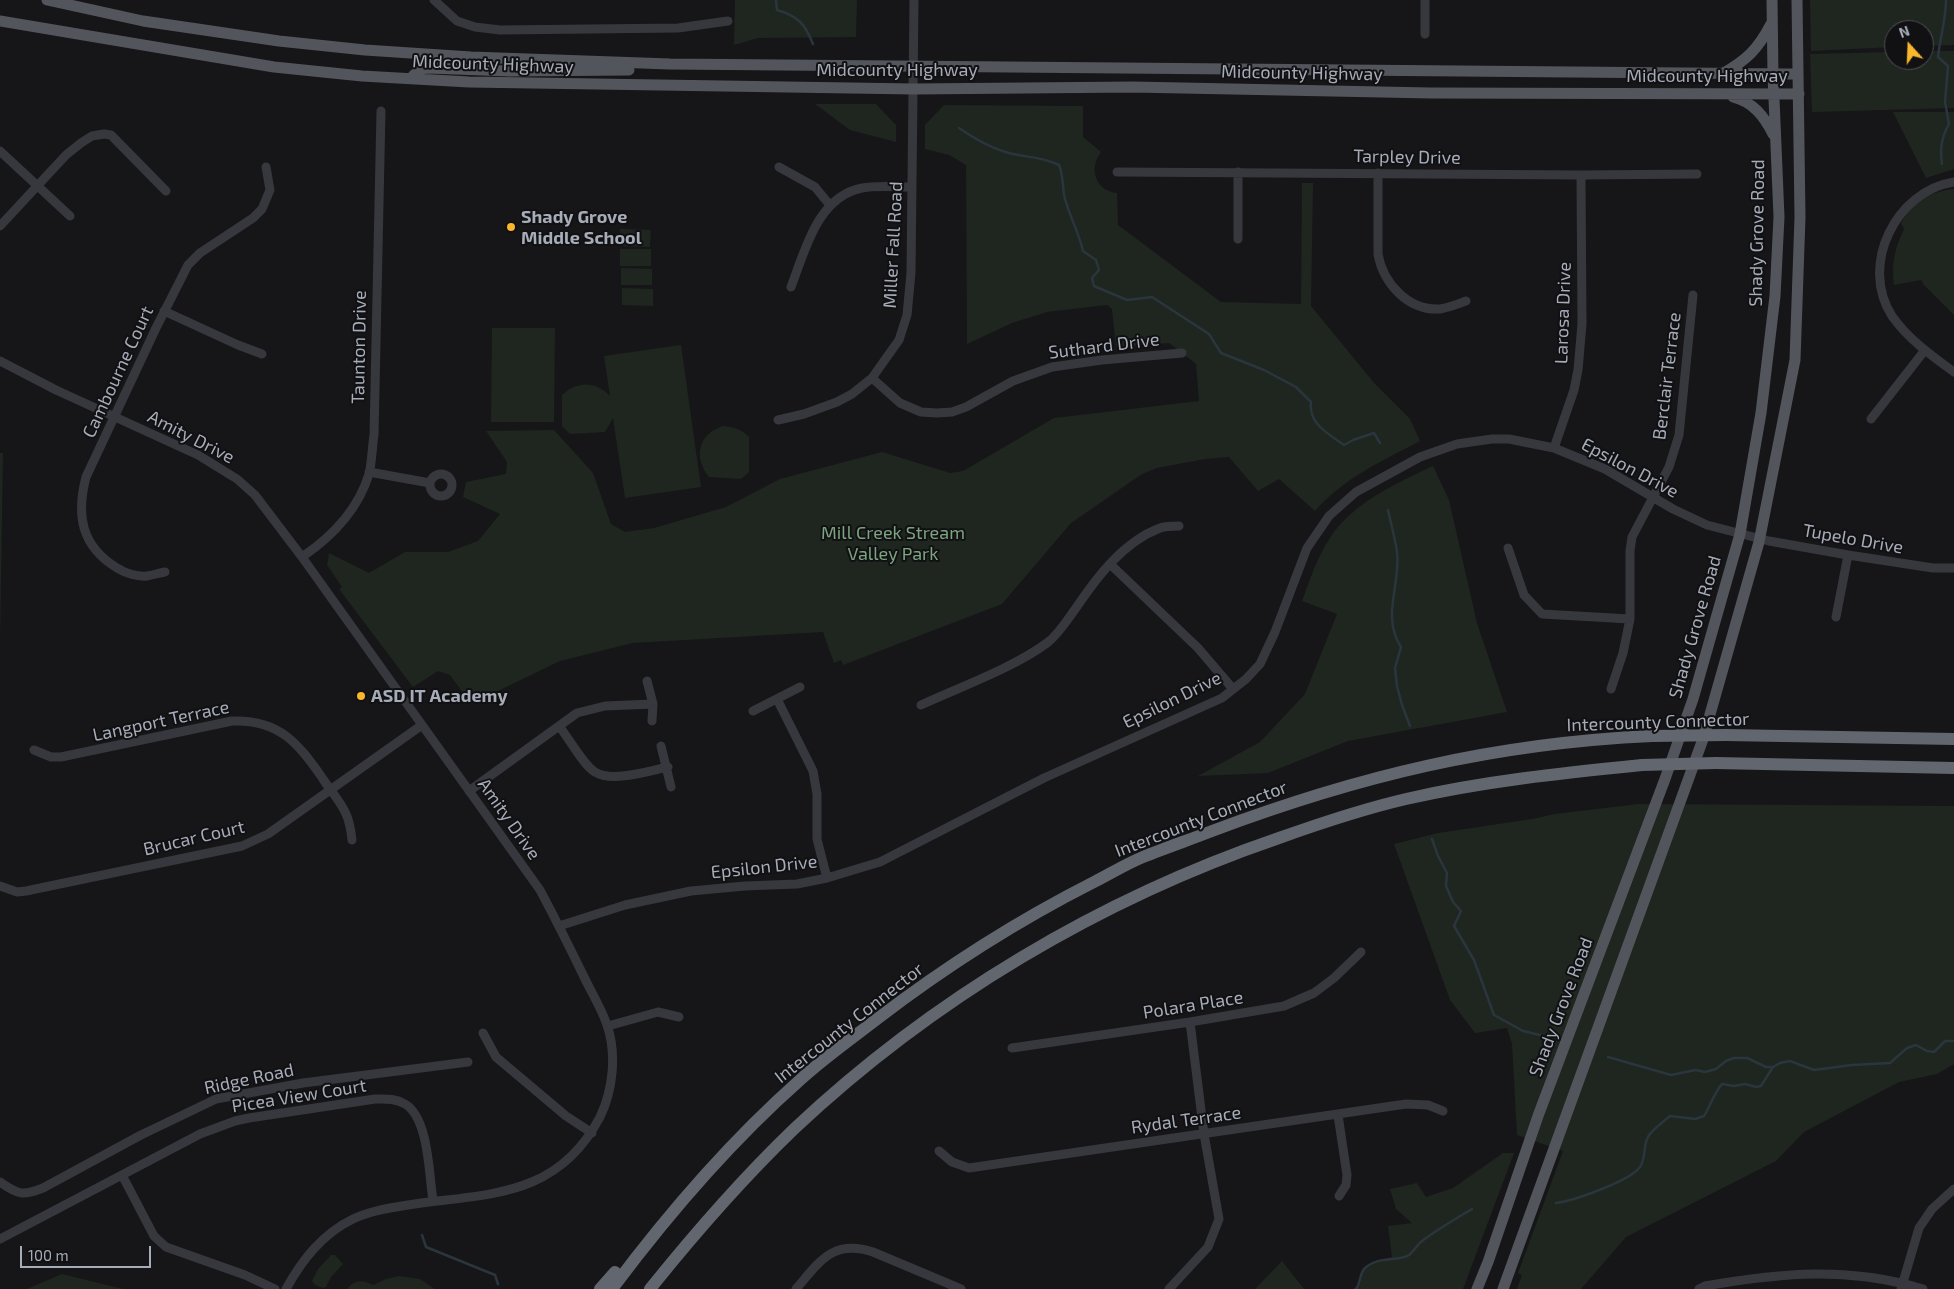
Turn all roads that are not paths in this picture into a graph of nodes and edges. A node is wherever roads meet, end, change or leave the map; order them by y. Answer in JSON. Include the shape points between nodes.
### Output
{"nodes":[{"id":1,"x":48,"y":0,"type":"edge"},
{"id":2,"x":434,"y":0,"type":"edge"},
{"id":3,"x":914,"y":0,"type":"edge"},
{"id":4,"x":1425,"y":0,"type":"edge"},
{"id":5,"x":1772,"y":0,"type":"edge"},
{"id":6,"x":1797,"y":0,"type":"edge"},
{"id":7,"x":728,"y":20,"type":"dead end"},
{"id":8,"x":0,"y":21,"type":"edge"},
{"id":9,"x":1772,"y":23,"type":"junction"},
{"id":10,"x":1425,"y":34,"type":"dead end"},
{"id":11,"x":670,"y":64,"type":"junction"},
{"id":12,"x":912,"y":66,"type":"junction"},
{"id":13,"x":1798,"y":74,"type":"junction"},
{"id":14,"x":1721,"y":75,"type":"junction"},
{"id":15,"x":1773,"y":75,"type":"junction"},
{"id":16,"x":413,"y":79,"type":"junction"},
{"id":17,"x":914,"y":89,"type":"junction"},
{"id":18,"x":1723,"y":94,"type":"junction"},
{"id":19,"x":1774,"y":94,"type":"junction"},
{"id":20,"x":1799,"y":94,"type":"junction"},
{"id":21,"x":381,"y":111,"type":"dead end"},
{"id":22,"x":1775,"y":137,"type":"junction"},
{"id":23,"x":0,"y":151,"type":"edge"},
{"id":24,"x":266,"y":167,"type":"dead end"},
{"id":25,"x":779,"y":167,"type":"dead end"},
{"id":26,"x":1117,"y":172,"type":"dead end"},
{"id":27,"x":1238,"y":172,"type":"junction"},
{"id":28,"x":1378,"y":173,"type":"junction"},
{"id":29,"x":1697,"y":174,"type":"dead end"},
{"id":30,"x":1581,"y":175,"type":"junction"},
{"id":31,"x":1954,"y":182,"type":"edge"},
{"id":32,"x":39,"y":186,"type":"junction"},
{"id":33,"x":912,"y":187,"type":"junction"},
{"id":34,"x":166,"y":191,"type":"dead end"},
{"id":35,"x":829,"y":204,"type":"junction"},
{"id":36,"x":70,"y":216,"type":"dead end"},
{"id":37,"x":0,"y":226,"type":"edge"},
{"id":38,"x":1238,"y":239,"type":"dead end"},
{"id":39,"x":791,"y":287,"type":"dead end"},
{"id":40,"x":1693,"y":295,"type":"dead end"},
{"id":41,"x":1466,"y":301,"type":"dead end"},
{"id":42,"x":164,"y":311,"type":"junction"},
{"id":43,"x":1926,"y":350,"type":"junction"},
{"id":44,"x":1182,"y":353,"type":"dead end"},
{"id":45,"x":262,"y":354,"type":"dead end"},
{"id":46,"x":0,"y":361,"type":"edge"},
{"id":47,"x":1954,"y":372,"type":"edge"},
{"id":48,"x":872,"y":378,"type":"junction"},
{"id":49,"x":115,"y":416,"type":"junction"},
{"id":50,"x":1871,"y":419,"type":"dead end"},
{"id":51,"x":778,"y":420,"type":"dead end"},
{"id":52,"x":1554,"y":448,"type":"junction"},
{"id":53,"x":369,"y":472,"type":"junction"},
{"id":54,"x":430,"y":483,"type":"dead end"},
{"id":55,"x":1652,"y":496,"type":"junction"},
{"id":56,"x":1179,"y":526,"type":"dead end"},
{"id":57,"x":1749,"y":536,"type":"junction"},
{"id":58,"x":1508,"y":548,"type":"dead end"},
{"id":59,"x":1848,"y":555,"type":"junction"},
{"id":60,"x":302,"y":557,"type":"junction"},
{"id":61,"x":1110,"y":564,"type":"junction"},
{"id":62,"x":1954,"y":568,"type":"edge"},
{"id":63,"x":165,"y":572,"type":"dead end"},
{"id":64,"x":1836,"y":617,"type":"dead end"},
{"id":65,"x":1630,"y":619,"type":"junction"},
{"id":66,"x":647,"y":681,"type":"dead end"},
{"id":67,"x":800,"y":687,"type":"dead end"},
{"id":68,"x":1232,"y":689,"type":"junction"},
{"id":69,"x":1611,"y":689,"type":"dead end"},
{"id":70,"x":777,"y":699,"type":"junction"},
{"id":71,"x":653,"y":704,"type":"junction"},
{"id":72,"x":921,"y":705,"type":"dead end"},
{"id":73,"x":753,"y":711,"type":"dead end"},
{"id":74,"x":652,"y":721,"type":"dead end"},
{"id":75,"x":422,"y":725,"type":"junction"},
{"id":76,"x":559,"y":726,"type":"junction"},
{"id":77,"x":1954,"y":738,"type":"edge"},
{"id":78,"x":661,"y":746,"type":"dead end"},
{"id":79,"x":34,"y":750,"type":"dead end"},
{"id":80,"x":668,"y":767,"type":"junction"},
{"id":81,"x":1954,"y":768,"type":"edge"},
{"id":82,"x":671,"y":787,"type":"dead end"},
{"id":83,"x":330,"y":789,"type":"junction"},
{"id":84,"x":469,"y":791,"type":"junction"},
{"id":85,"x":352,"y":840,"type":"dead end"},
{"id":86,"x":827,"y":878,"type":"junction"},
{"id":87,"x":0,"y":886,"type":"edge"},
{"id":88,"x":560,"y":926,"type":"junction"},
{"id":89,"x":1361,"y":952,"type":"dead end"},
{"id":90,"x":679,"y":1016,"type":"dead end"},
{"id":91,"x":1190,"y":1022,"type":"junction"},
{"id":92,"x":608,"y":1026,"type":"junction"},
{"id":93,"x":483,"y":1034,"type":"dead end"},
{"id":94,"x":1012,"y":1048,"type":"dead end"},
{"id":95,"x":468,"y":1062,"type":"dead end"},
{"id":96,"x":1443,"y":1111,"type":"dead end"},
{"id":97,"x":1338,"y":1115,"type":"junction"},
{"id":98,"x":592,"y":1133,"type":"junction"},
{"id":99,"x":1204,"y":1134,"type":"junction"},
{"id":100,"x":939,"y":1151,"type":"dead end"},
{"id":101,"x":122,"y":1175,"type":"junction"},
{"id":102,"x":0,"y":1182,"type":"edge"},
{"id":103,"x":1954,"y":1189,"type":"edge"},
{"id":104,"x":686,"y":1195,"type":"junction"},
{"id":105,"x":1340,"y":1196,"type":"dead end"},
{"id":106,"x":433,"y":1201,"type":"junction"},
{"id":107,"x":0,"y":1239,"type":"edge"},
{"id":108,"x":1734,"y":1285,"type":"edge"},
{"id":109,"x":1902,"y":1286,"type":"edge"},
{"id":110,"x":275,"y":1289,"type":"edge"},
{"id":111,"x":286,"y":1289,"type":"edge"},
{"id":112,"x":600,"y":1289,"type":"edge"},
{"id":113,"x":612,"y":1289,"type":"edge"},
{"id":114,"x":650,"y":1289,"type":"edge"},
{"id":115,"x":796,"y":1289,"type":"edge"},
{"id":116,"x":961,"y":1289,"type":"edge"},
{"id":117,"x":1168,"y":1289,"type":"edge"},
{"id":118,"x":1476,"y":1289,"type":"edge"},
{"id":119,"x":1503,"y":1289,"type":"edge"},
{"id":120,"x":1699,"y":1289,"type":"edge"},
{"id":121,"x":1923,"y":1289,"type":"edge"}],
"edges":[{"from":1,"to":11,"type":"main road","name":"Midcounty Highway","via":[[144,21],[346,48],[471,57]]},
{"from":2,"to":7,"type":"street","via":[[457,21],[500,30],[678,28]]},
{"from":3,"to":12,"type":"street","name":"Miller Fall Road"},
{"from":4,"to":10,"type":"street"},
{"from":5,"to":9,"type":"main road","name":"Shady Grove Road"},
{"from":6,"to":13,"type":"main road","name":"Shady Grove Road"},
{"from":8,"to":16,"type":"main road","name":"Midcounty Highway","via":[[274,67]]},
{"from":9,"to":14,"type":"main road","via":[[1754,53]]},
{"from":9,"to":15,"type":"main road","name":"Shady Grove Road"},
{"from":11,"to":12,"type":"main road","name":"Midcounty Highway"},
{"from":11,"to":16,"type":"main road","via":[[654,70],[428,68],[418,72]]},
{"from":12,"to":14,"type":"main road","name":"Midcounty Highway"},
{"from":12,"to":17,"type":"street","name":"Miller Fall Road"},
{"from":13,"to":15,"type":"main road","name":"Midcounty Highway"},
{"from":13,"to":20,"type":"main road","name":"Shady Grove Road"},
{"from":14,"to":15,"type":"main road","name":"Midcounty Highway"},
{"from":15,"to":19,"type":"main road","name":"Shady Grove Road"},
{"from":16,"to":17,"type":"main road","name":"Midcounty Highway"},
{"from":17,"to":18,"type":"main road","name":"Midcounty Highway","via":[[1133,87]]},
{"from":17,"to":33,"type":"street","name":"Miller Fall Road"},
{"from":18,"to":19,"type":"main road","name":"Midcounty Highway"},
{"from":18,"to":22,"type":"main road","via":[[1750,104],[1768,122]]},
{"from":19,"to":20,"type":"main road","name":"Midcounty Highway"},
{"from":19,"to":22,"type":"main road","name":"Shady Grove Road"},
{"from":20,"to":57,"type":"main road","name":"Shady Grove Road","via":[[1800,217],[1795,360]]},
{"from":21,"to":53,"type":"street","name":"Taunton Drive","via":[[374,435]]},
{"from":22,"to":57,"type":"main road","name":"Shady Grove Road","via":[[1779,217],[1775,296]]},
{"from":23,"to":32,"type":"street"},
{"from":24,"to":42,"type":"street","name":"Cambourne Court","via":[[270,190],[262,209],[188,265]]},
{"from":25,"to":35,"type":"street","via":[[814,187]]},
{"from":26,"to":27,"type":"street","name":"Tarpley Drive"},
{"from":27,"to":28,"type":"street","name":"Tarpley Drive"},
{"from":27,"to":38,"type":"street"},
{"from":28,"to":30,"type":"street","name":"Tarpley Drive"},
{"from":28,"to":41,"type":"street","via":[[1378,254],[1380,265],[1393,288],[1413,303],[1426,307],[1440,309]]},
{"from":29,"to":30,"type":"street","name":"Tarpley Drive"},
{"from":30,"to":52,"type":"street","name":"Larosa Drive","via":[[1582,324],[1578,370]]},
{"from":31,"to":43,"type":"street","via":[[1922,195],[1908,205],[1888,233],[1880,266],[1884,298],[1891,314]]},
{"from":32,"to":34,"type":"street","via":[[66,155],[92,136],[104,134],[111,136]]},
{"from":32,"to":36,"type":"street"},
{"from":32,"to":37,"type":"street"},
{"from":33,"to":35,"type":"street","via":[[862,188]]},
{"from":33,"to":48,"type":"street","name":"Miller Fall Road","via":[[907,315],[899,340]]},
{"from":35,"to":39,"type":"street","via":[[815,227]]},
{"from":40,"to":55,"type":"street","name":"Berclair Terrace","via":[[1679,435],[1669,467]]},
{"from":42,"to":45,"type":"street"},
{"from":42,"to":49,"type":"street","name":"Cambourne Court"},
{"from":43,"to":47,"type":"street"},
{"from":43,"to":50,"type":"street"},
{"from":44,"to":48,"type":"street","name":"Suthard Drive","via":[[1052,367],[1013,381],[966,407],[936,414],[900,403]]},
{"from":46,"to":49,"type":"street","name":"Amity Drive"},
{"from":48,"to":51,"type":"street","name":"Miller Fall Road","via":[[837,402]]},
{"from":49,"to":60,"type":"street","name":"Amity Drive","via":[[198,455],[237,479],[255,495]]},
{"from":49,"to":63,"type":"street","name":"Cambourne Court","via":[[86,477],[81,498],[85,532],[106,561],[121,570],[136,576]]},
{"from":52,"to":55,"type":"street","name":"Epsilon Drive","via":[[1605,468]]},
{"from":52,"to":68,"type":"street","name":"Epsilon Drive","via":[[1509,439],[1457,444],[1420,457],[1356,492],[1329,516],[1306,548],[1260,664]]},
{"from":53,"to":54,"type":"street"},
{"from":53,"to":60,"type":"street","name":"Taunton Drive","via":[[361,496],[343,522]]},
{"from":55,"to":57,"type":"street","name":"Epsilon Drive","via":[[1707,525]]},
{"from":55,"to":65,"type":"street","name":"Berclair Terrace","via":[[1632,536]]},
{"from":56,"to":61,"type":"street","via":[[1161,527],[1149,533]]},
{"from":57,"to":59,"type":"street","name":"Tupelo Drive"},
{"from":57,"to":118,"type":"main road","name":"Shady Grove Road","via":[[1665,778]]},
{"from":57,"to":119,"type":"main road","name":"Shady Grove Road","via":[[1703,739]]},
{"from":58,"to":65,"type":"street","via":[[1524,595],[1542,614]]},
{"from":59,"to":62,"type":"street","name":"Tupelo Drive","via":[[1933,568]]},
{"from":59,"to":64,"type":"street"},
{"from":60,"to":75,"type":"street","name":"Amity Drive"},
{"from":61,"to":68,"type":"street","via":[[1198,648]]},
{"from":61,"to":72,"type":"street","via":[[1048,643],[1018,661]]},
{"from":65,"to":69,"type":"street","name":"Berclair Terrace"},
{"from":66,"to":71,"type":"street"},
{"from":67,"to":70,"type":"street"},
{"from":68,"to":86,"type":"street","name":"Epsilon Drive","via":[[1207,705],[1044,778],[880,862]]},
{"from":70,"to":73,"type":"street"},
{"from":70,"to":86,"type":"street","via":[[813,771],[817,794],[817,839]]},
{"from":71,"to":74,"type":"street"},
{"from":71,"to":76,"type":"street","via":[[591,708],[577,713]]},
{"from":75,"to":83,"type":"street","name":"Brucar Court"},
{"from":75,"to":84,"type":"street","name":"Amity Drive"},
{"from":76,"to":80,"type":"street","via":[[585,763],[608,777]]},
{"from":76,"to":84,"type":"street"},
{"from":77,"to":104,"type":"highway","name":"Intercounty Connector","bridge":true,"via":[[1726,735],[1593,738],[1413,767],[1270,809],[1142,858],[1064,897],[983,944],[913,992],[800,1080]]},
{"from":78,"to":80,"type":"street"},
{"from":79,"to":83,"type":"street","name":"Langport Terrace","via":[[51,757],[61,757],[246,720],[284,733],[305,754]]},
{"from":80,"to":82,"type":"street"},
{"from":81,"to":114,"type":"highway","bridge":true,"via":[[1716,763],[1642,765],[1552,774],[1487,783],[1368,808],[1253,846],[1190,871],[1117,904],[1016,959],[917,1027],[795,1129],[695,1234]]},
{"from":83,"to":85,"type":"street","name":"Langport Terrace","via":[[346,813]]},
{"from":83,"to":87,"type":"street","name":"Brucar Court","via":[[268,834],[242,846],[26,892]]},
{"from":84,"to":88,"type":"street","name":"Amity Drive","via":[[540,890]]},
{"from":86,"to":88,"type":"street","name":"Epsilon Drive","via":[[797,884],[691,891],[625,905]]},
{"from":88,"to":92,"type":"street","name":"Amity Drive"},
{"from":89,"to":91,"type":"street","name":"Polara Place","via":[[1314,993],[1284,1006]]},
{"from":90,"to":92,"type":"street","via":[[658,1012]]},
{"from":91,"to":94,"type":"street","name":"Polara Place"},
{"from":91,"to":99,"type":"street"},
{"from":92,"to":98,"type":"street","name":"Amity Drive","via":[[613,1067],[610,1089]]},
{"from":93,"to":98,"type":"street","via":[[496,1057],[566,1116]]},
{"from":95,"to":102,"type":"street","name":"Ridge Road","via":[[216,1099],[28,1194],[16,1192]]},
{"from":96,"to":97,"type":"street","name":"Rydal Terrace","via":[[1428,1105],[1406,1104]]},
{"from":97,"to":99,"type":"street","name":"Rydal Terrace"},
{"from":97,"to":105,"type":"street","via":[[1347,1176]]},
{"from":98,"to":106,"type":"street","name":"Amity Drive","via":[[567,1162],[547,1176],[487,1195]]},
{"from":99,"to":100,"type":"street","name":"Rydal Terrace","via":[[969,1168],[952,1162]]},
{"from":99,"to":117,"type":"street","via":[[1218,1219],[1208,1247]]},
{"from":101,"to":106,"type":"street","name":"Picea View Court","via":[[200,1134],[235,1121],[375,1099],[395,1100],[406,1104],[419,1119]]},
{"from":101,"to":107,"type":"street","name":"Picea View Court"},
{"from":101,"to":110,"type":"street","via":[[154,1236],[166,1247]]},
{"from":103,"to":109,"type":"street","via":[[1932,1209],[1919,1228]]},
{"from":104,"to":112,"type":"highway"},
{"from":104,"to":113,"type":"highway","name":"Intercounty Connector"},
{"from":106,"to":111,"type":"street","name":"Amity Drive","via":[[382,1209],[353,1218],[314,1248]]},
{"from":108,"to":109,"type":"street","via":[[1775,1275],[1822,1274],[1882,1278]]},
{"from":108,"to":120,"type":"street"},
{"from":109,"to":121,"type":"street"},
{"from":115,"to":116,"type":"street","via":[[831,1252],[850,1247],[873,1252]]}]}
